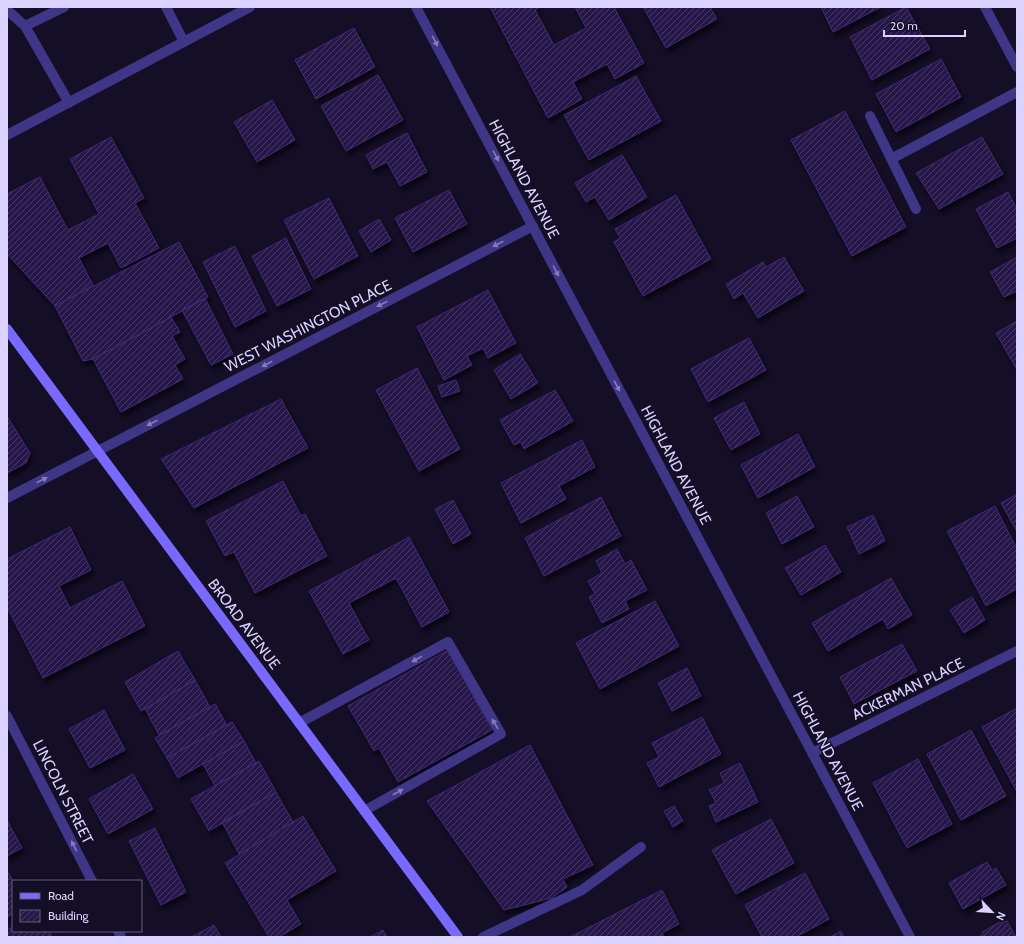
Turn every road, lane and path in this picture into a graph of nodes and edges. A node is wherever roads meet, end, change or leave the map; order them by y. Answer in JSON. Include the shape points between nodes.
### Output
{"nodes":[{"id":1,"x":64,"y":7,"type":"edge"},
{"id":2,"x":166,"y":7,"type":"edge"},
{"id":3,"x":250,"y":7,"type":"edge"},
{"id":4,"x":416,"y":7,"type":"edge"},
{"id":5,"x":985,"y":7,"type":"edge"},
{"id":6,"x":7,"y":10,"type":"edge"},
{"id":7,"x":25,"y":26,"type":"junction"},
{"id":8,"x":184,"y":42,"type":"junction"},
{"id":9,"x":1017,"y":67,"type":"edge"},
{"id":10,"x":1017,"y":92,"type":"edge"},
{"id":11,"x":69,"y":103,"type":"junction"},
{"id":12,"x":870,"y":116,"type":"dead end"},
{"id":13,"x":7,"y":136,"type":"edge"},
{"id":14,"x":891,"y":159,"type":"junction"},
{"id":15,"x":916,"y":209,"type":"dead end"},
{"id":16,"x":532,"y":226,"type":"junction"},
{"id":17,"x":7,"y":329,"type":"edge"},
{"id":18,"x":97,"y":452,"type":"junction"},
{"id":19,"x":7,"y":498,"type":"edge"},
{"id":20,"x":1017,"y":651,"type":"edge"},
{"id":21,"x":7,"y":716,"type":"edge"},
{"id":22,"x":299,"y":723,"type":"junction"},
{"id":23,"x":812,"y":753,"type":"junction"},
{"id":24,"x":364,"y":811,"type":"junction"},
{"id":25,"x":641,"y":847,"type":"dead end"},
{"id":26,"x":91,"y":880,"type":"edge"},
{"id":27,"x":458,"y":937,"type":"edge"},
{"id":28,"x":483,"y":937,"type":"edge"},
{"id":29,"x":910,"y":937,"type":"edge"}],
"edges":[{"from":1,"to":7,"type":"street"},
{"from":2,"to":8,"type":"street"},
{"from":3,"to":8,"type":"street"},
{"from":4,"to":16,"type":"street","name":"HIGHLAND AVENUE","one_way":true},
{"from":5,"to":9,"type":"street"},
{"from":6,"to":7,"type":"street"},
{"from":7,"to":11,"type":"street"},
{"from":8,"to":11,"type":"street"},
{"from":10,"to":14,"type":"street"},
{"from":11,"to":13,"type":"street"},
{"from":12,"to":14,"type":"street"},
{"from":14,"to":15,"type":"street"},
{"from":16,"to":18,"type":"street","name":"WEST WASHINGTON PLACE","one_way":true},
{"from":16,"to":23,"type":"street","name":"HIGHLAND AVENUE","one_way":true},
{"from":17,"to":18,"type":"main road","name":"BROAD AVENUE"},
{"from":19,"to":18,"type":"street","name":"WEST WASHINGTON PLACE","one_way":true},
{"from":18,"to":22,"type":"main road","name":"BROAD AVENUE"},
{"from":20,"to":23,"type":"street","name":"ACKERMAN PLACE"},
{"from":26,"to":21,"type":"street","name":"LINCOLN STREET","one_way":true},
{"from":22,"to":24,"type":"main road","name":"BROAD AVENUE"},
{"from":24,"to":22,"type":"street","one_way":true,"via":[[501,734],[448,642]]},
{"from":23,"to":29,"type":"street","name":"HIGHLAND AVENUE"},
{"from":24,"to":27,"type":"main road","name":"BROAD AVENUE"},
{"from":25,"to":28,"type":"street","via":[[582,890]]}]}
